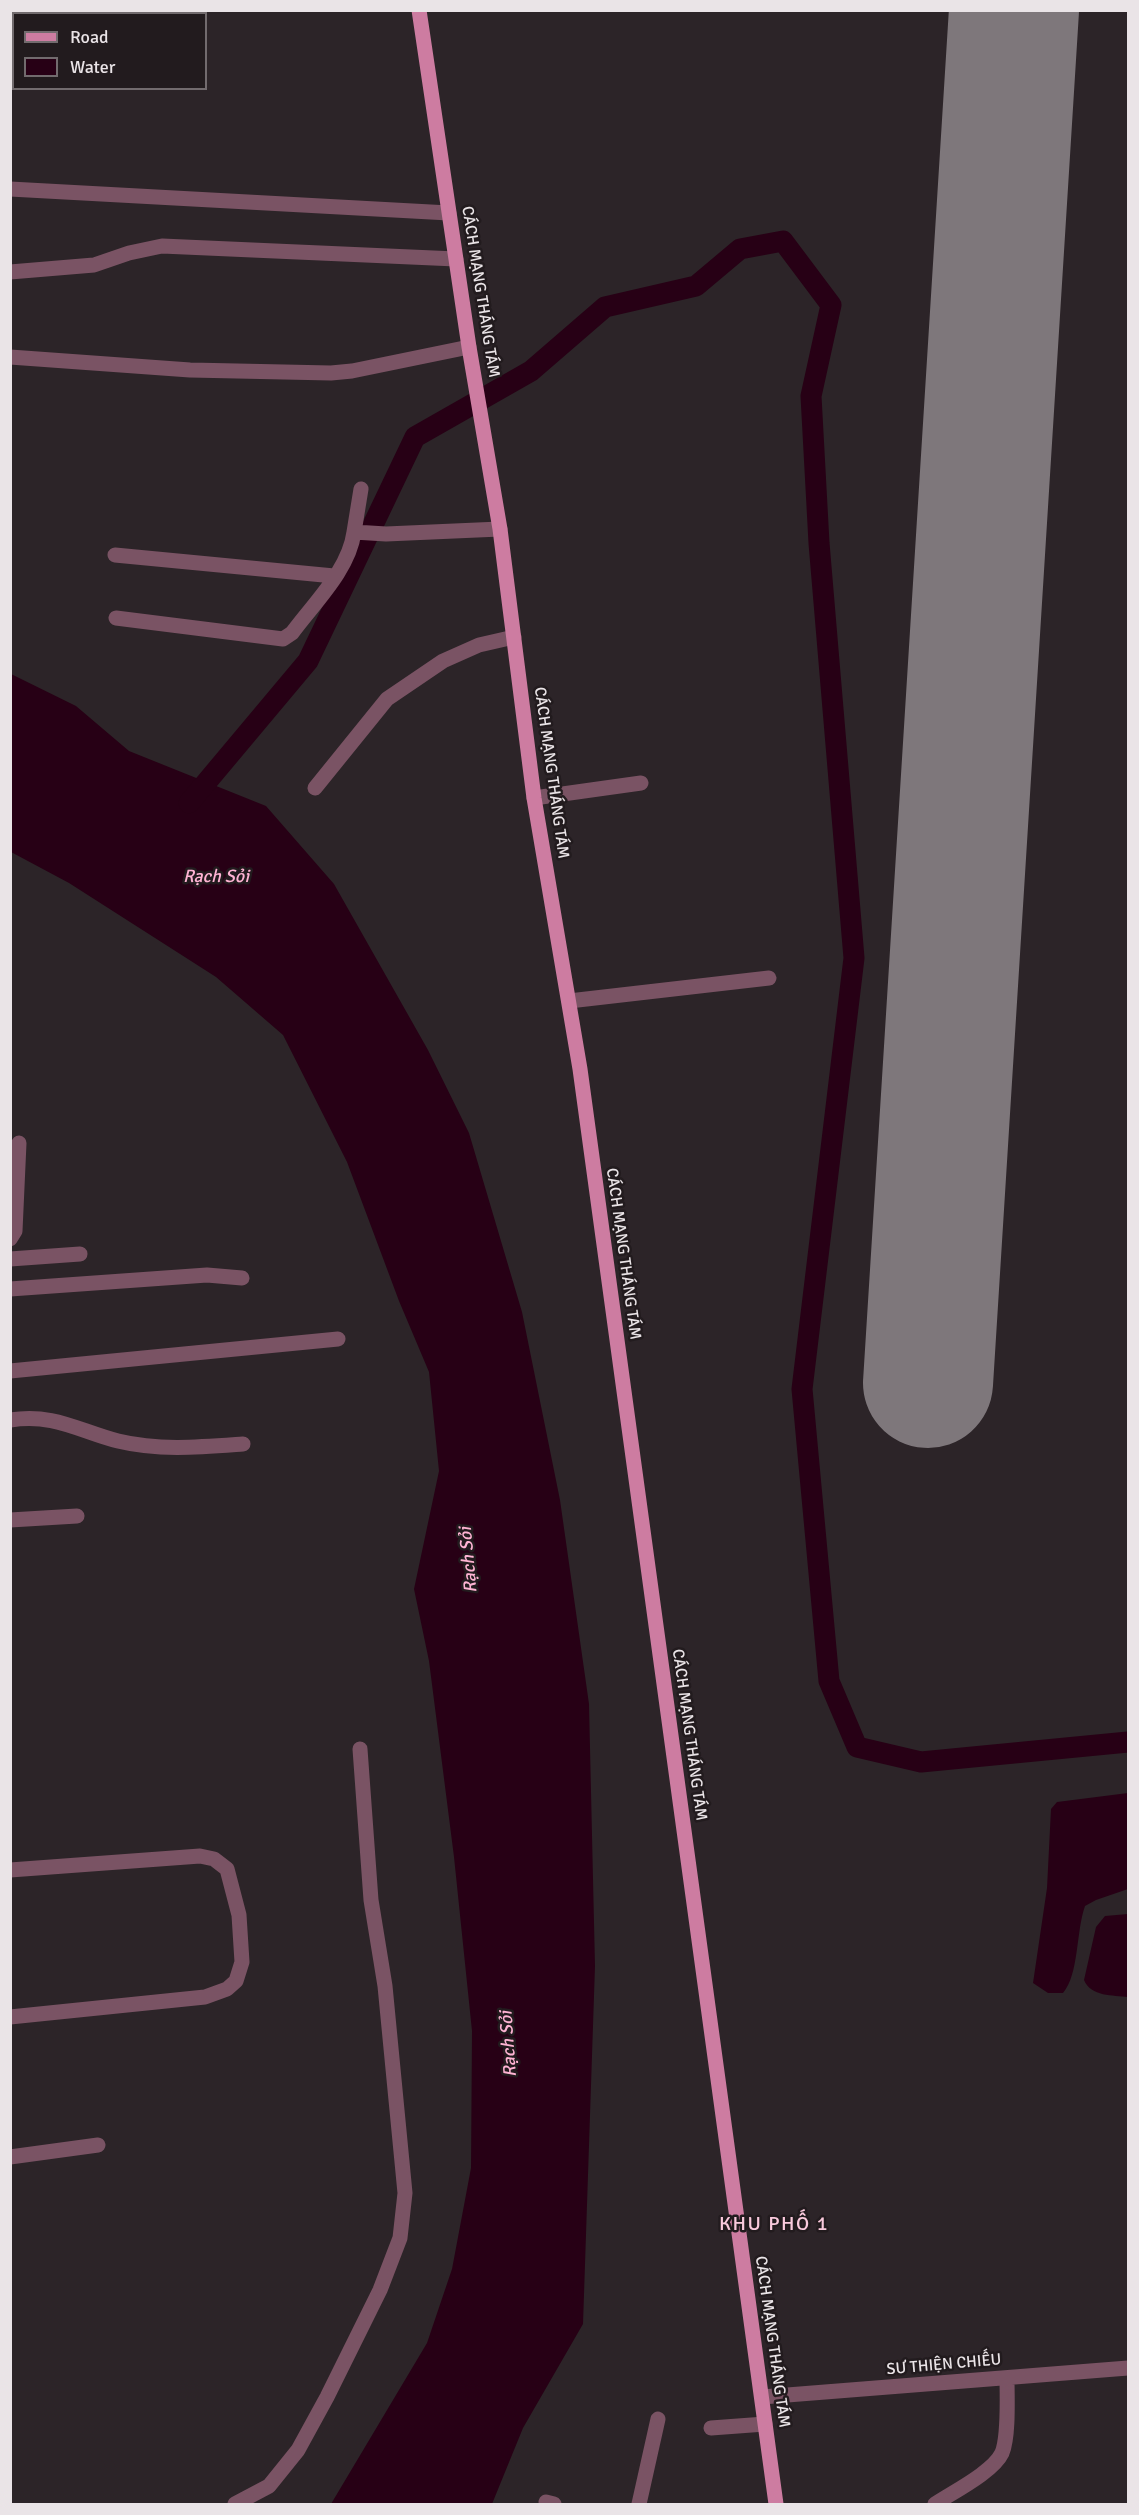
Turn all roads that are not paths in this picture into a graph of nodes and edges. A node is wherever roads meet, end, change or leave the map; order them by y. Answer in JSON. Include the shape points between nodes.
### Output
{"nodes":[{"id":1,"x":419,"y":10,"type":"edge"},
{"id":2,"x":10,"y":189,"type":"edge"},
{"id":3,"x":449,"y":213,"type":"junction"},
{"id":4,"x":456,"y":259,"type":"junction"},
{"id":5,"x":10,"y":272,"type":"edge"},
{"id":6,"x":470,"y":352,"type":"junction"},
{"id":7,"x":10,"y":357,"type":"edge"},
{"id":8,"x":361,"y":489,"type":"dead end"},
{"id":9,"x":500,"y":529,"type":"junction"},
{"id":10,"x":360,"y":533,"type":"junction"},
{"id":11,"x":115,"y":555,"type":"dead end"},
{"id":12,"x":334,"y":576,"type":"junction"},
{"id":13,"x":116,"y":618,"type":"dead end"},
{"id":14,"x":514,"y":637,"type":"junction"},
{"id":15,"x":640,"y":783,"type":"dead end"},
{"id":16,"x":315,"y":788,"type":"dead end"},
{"id":17,"x":534,"y":798,"type":"junction"},
{"id":18,"x":769,"y":978,"type":"dead end"},
{"id":19,"x":569,"y":1001,"type":"junction"},
{"id":20,"x":20,"y":1143,"type":"dead end"},
{"id":21,"x":10,"y":1239,"type":"edge"},
{"id":22,"x":80,"y":1254,"type":"dead end"},
{"id":23,"x":10,"y":1259,"type":"edge"},
{"id":24,"x":242,"y":1278,"type":"dead end"},
{"id":25,"x":10,"y":1289,"type":"edge"},
{"id":26,"x":338,"y":1339,"type":"dead end"},
{"id":27,"x":10,"y":1371,"type":"edge"},
{"id":28,"x":10,"y":1420,"type":"edge"},
{"id":29,"x":243,"y":1444,"type":"dead end"},
{"id":30,"x":77,"y":1516,"type":"dead end"},
{"id":31,"x":10,"y":1520,"type":"edge"},
{"id":32,"x":360,"y":1749,"type":"dead end"},
{"id":33,"x":10,"y":1870,"type":"edge"},
{"id":34,"x":10,"y":2017,"type":"edge"},
{"id":35,"x":98,"y":2145,"type":"dead end"},
{"id":36,"x":10,"y":2157,"type":"edge"},
{"id":37,"x":1128,"y":2368,"type":"edge"},
{"id":38,"x":1007,"y":2378,"type":"junction"},
{"id":39,"x":762,"y":2397,"type":"junction"},
{"id":40,"x":658,"y":2419,"type":"dead end"},
{"id":41,"x":765,"y":2424,"type":"junction"},
{"id":42,"x":711,"y":2428,"type":"dead end"},
{"id":43,"x":935,"y":2504,"type":"edge"},
{"id":44,"x":235,"y":2505,"type":"edge"},
{"id":45,"x":639,"y":2505,"type":"edge"},
{"id":46,"x":776,"y":2505,"type":"edge"}],
"edges":[{"from":1,"to":3,"type":"main road","name":"CÁCH MẠNG THÁNG TÁM"},
{"from":2,"to":3,"type":"street"},
{"from":3,"to":4,"type":"main road","name":"CÁCH MẠNG THÁNG TÁM"},
{"from":4,"to":5,"type":"street","via":[[162,246],[94,265]]},
{"from":4,"to":6,"type":"main road","name":"CÁCH MẠNG THÁNG TÁM"},
{"from":6,"to":7,"type":"street","via":[[331,373],[190,370]]},
{"from":6,"to":9,"type":"main road","name":"CÁCH MẠNG THÁNG TÁM"},
{"from":8,"to":10,"type":"street"},
{"from":9,"to":10,"type":"street"},
{"from":9,"to":14,"type":"main road","name":"CÁCH MẠNG THÁNG TÁM"},
{"from":10,"to":12,"type":"street"},
{"from":11,"to":12,"type":"street"},
{"from":12,"to":13,"type":"street","via":[[292,633],[283,639]]},
{"from":14,"to":16,"type":"street","via":[[479,645],[443,661],[387,699]]},
{"from":14,"to":17,"type":"main road","name":"CÁCH MẠNG THÁNG TÁM"},
{"from":15,"to":17,"type":"street"},
{"from":17,"to":19,"type":"main road","name":"CÁCH MẠNG THÁNG TÁM"},
{"from":18,"to":19,"type":"street"},
{"from":19,"to":39,"type":"main road","name":"CÁCH MẠNG THÁNG TÁM"},
{"from":20,"to":21,"type":"street","via":[[15,1231]]},
{"from":22,"to":23,"type":"street"},
{"from":24,"to":25,"type":"street","via":[[207,1275]]},
{"from":26,"to":27,"type":"street"},
{"from":28,"to":29,"type":"street","via":[[52,1419],[118,1441],[156,1447]]},
{"from":30,"to":31,"type":"street"},
{"from":32,"to":44,"type":"street","via":[[371,1900],[386,1986],[405,2193],[400,2238],[380,2290],[298,2450],[269,2486]]},
{"from":33,"to":34,"type":"street","via":[[200,1856],[214,1860],[227,1869],[239,1915],[242,1962],[236,1981],[205,1997]]},
{"from":35,"to":36,"type":"street"},
{"from":37,"to":38,"type":"street","name":"SƯ THIỆN CHIẾU"},
{"from":38,"to":39,"type":"street","name":"SƯ THIỆN CHIẾU"},
{"from":38,"to":43,"type":"street","via":[[1002,2453],[988,2469]]},
{"from":39,"to":41,"type":"main road","name":"CÁCH MẠNG THÁNG TÁM"},
{"from":40,"to":45,"type":"street"},
{"from":41,"to":42,"type":"street"},
{"from":41,"to":46,"type":"main road","name":"CÁCH MẠNG THÁNG TÁM"}]}
